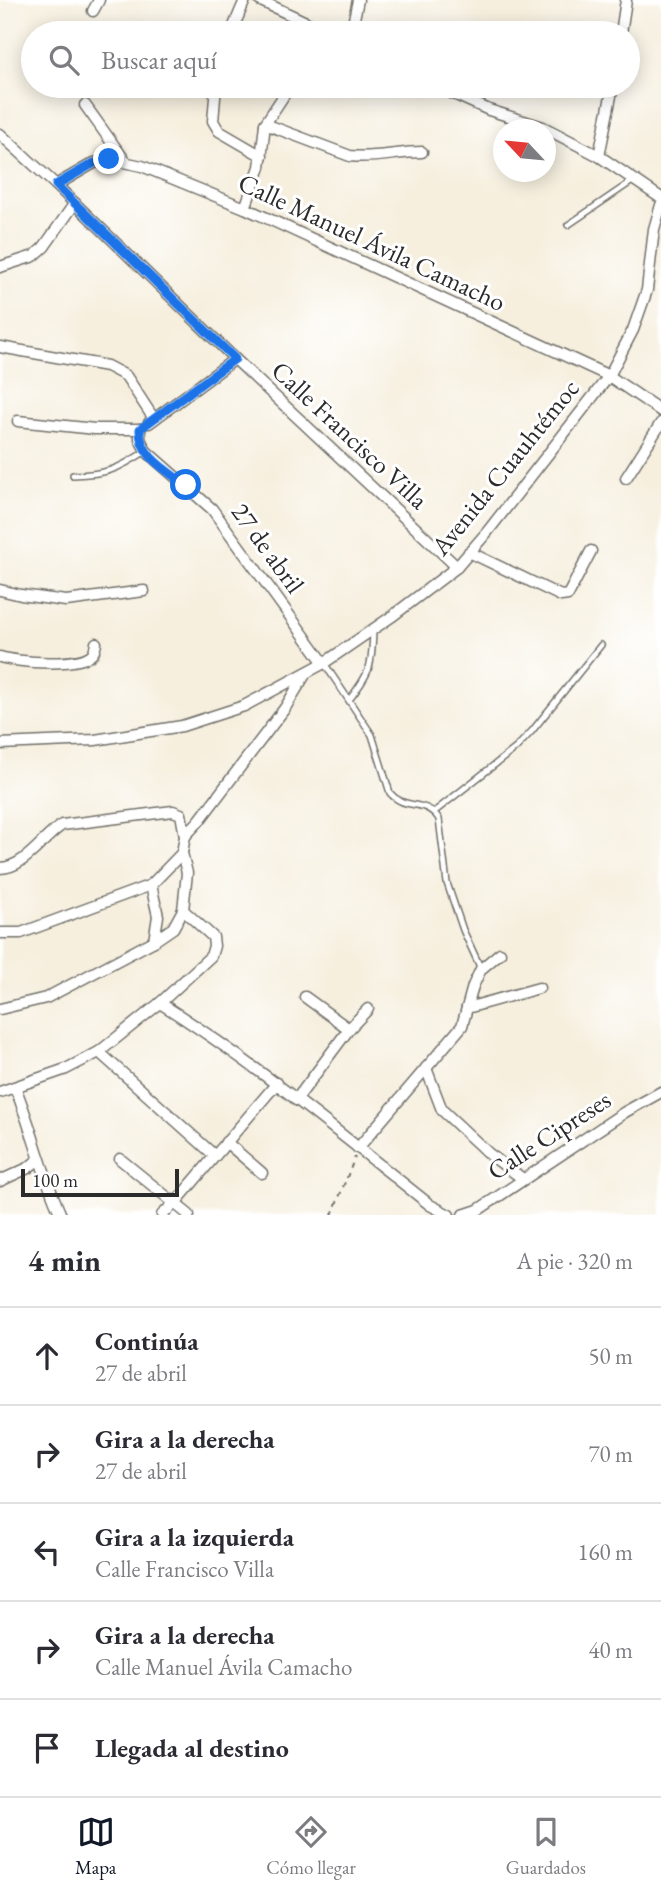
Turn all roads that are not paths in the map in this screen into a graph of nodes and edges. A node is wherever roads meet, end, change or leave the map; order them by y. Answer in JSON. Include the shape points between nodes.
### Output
{"nodes":[{"id":1,"x":245,"y":0,"type":"edge"},
{"id":2,"x":259,"y":0,"type":"edge"},
{"id":3,"x":358,"y":0,"type":"edge"},
{"id":4,"x":626,"y":0,"type":"edge"},
{"id":5,"x":236,"y":21,"type":"edge"},
{"id":6,"x":297,"y":21,"type":"edge"},
{"id":7,"x":354,"y":21,"type":"edge"},
{"id":8,"x":623,"y":21,"type":"edge"},
{"id":9,"x":215,"y":98,"type":"edge"},
{"id":10,"x":282,"y":98,"type":"edge"},
{"id":11,"x":462,"y":98,"type":"edge"},
{"id":12,"x":611,"y":98,"type":"edge"},
{"id":13,"x":85,"y":104,"type":"dead end"},
{"id":14,"x":265,"y":124,"type":"junction"},
{"id":15,"x":0,"y":134,"type":"edge"},
{"id":16,"x":422,"y":152,"type":"dead end"},
{"id":17,"x":262,"y":156,"type":"junction"},
{"id":18,"x":599,"y":156,"type":"junction"},
{"id":19,"x":125,"y":161,"type":"junction"},
{"id":20,"x":634,"y":180,"type":"junction"},
{"id":21,"x":56,"y":185,"type":"junction"},
{"id":22,"x":661,"y":198,"type":"edge"},
{"id":23,"x":75,"y":203,"type":"junction"},
{"id":24,"x":661,"y":205,"type":"edge"},
{"id":25,"x":245,"y":208,"type":"junction"},
{"id":26,"x":568,"y":225,"type":"dead end"},
{"id":27,"x":0,"y":267,"type":"edge"},
{"id":28,"x":0,"y":347,"type":"edge"},
{"id":29,"x":235,"y":359,"type":"junction"},
{"id":30,"x":609,"y":376,"type":"junction"},
{"id":31,"x":661,"y":411,"type":"edge"},
{"id":32,"x":155,"y":419,"type":"junction"},
{"id":33,"x":18,"y":421,"type":"dead end"},
{"id":34,"x":661,"y":423,"type":"edge"},
{"id":35,"x":140,"y":429,"type":"junction"},
{"id":36,"x":146,"y":451,"type":"junction"},
{"id":37,"x":73,"y":475,"type":"dead end"},
{"id":38,"x":626,"y":478,"type":"dead end"},
{"id":39,"x":591,"y":551,"type":"dead end"},
{"id":40,"x":469,"y":552,"type":"junction"},
{"id":41,"x":457,"y":566,"type":"junction"},
{"id":42,"x":0,"y":590,"type":"edge"},
{"id":43,"x":144,"y":591,"type":"dead end"},
{"id":44,"x":373,"y":630,"type":"junction"},
{"id":45,"x":96,"y":643,"type":"dead end"},
{"id":46,"x":601,"y":645,"type":"dead end"},
{"id":47,"x":0,"y":657,"type":"edge"},
{"id":48,"x":324,"y":663,"type":"junction"},
{"id":49,"x":307,"y":673,"type":"junction"},
{"id":50,"x":348,"y":700,"type":"junction"},
{"id":51,"x":0,"y":744,"type":"edge"},
{"id":52,"x":434,"y":812,"type":"junction"},
{"id":53,"x":185,"y":836,"type":"junction"},
{"id":54,"x":182,"y":852,"type":"junction"},
{"id":55,"x":0,"y":868,"type":"edge"},
{"id":56,"x":151,"y":885,"type":"junction"},
{"id":57,"x":183,"y":910,"type":"junction"},
{"id":58,"x":0,"y":933,"type":"edge"},
{"id":59,"x":154,"y":941,"type":"junction"},
{"id":60,"x":500,"y":953,"type":"dead end"},
{"id":61,"x":481,"y":970,"type":"junction"},
{"id":62,"x":539,"y":988,"type":"dead end"},
{"id":63,"x":305,"y":997,"type":"dead end"},
{"id":64,"x":160,"y":1003,"type":"junction"},
{"id":65,"x":467,"y":1008,"type":"junction"},
{"id":66,"x":0,"y":1009,"type":"edge"},
{"id":67,"x":369,"y":1009,"type":"dead end"},
{"id":68,"x":349,"y":1029,"type":"junction"},
{"id":69,"x":99,"y":1052,"type":"junction"},
{"id":70,"x":426,"y":1068,"type":"junction"},
{"id":71,"x":276,"y":1083,"type":"junction"},
{"id":72,"x":15,"y":1087,"type":"junction"},
{"id":73,"x":0,"y":1092,"type":"edge"},
{"id":74,"x":661,"y":1092,"type":"edge"},
{"id":75,"x":296,"y":1100,"type":"junction"},
{"id":76,"x":226,"y":1142,"type":"junction"},
{"id":77,"x":358,"y":1148,"type":"junction"},
{"id":78,"x":214,"y":1155,"type":"junction"},
{"id":79,"x":39,"y":1159,"type":"junction"},
{"id":80,"x":120,"y":1159,"type":"dead end"},
{"id":81,"x":262,"y":1173,"type":"dead end"},
{"id":82,"x":523,"y":1178,"type":"junction"},
{"id":83,"x":0,"y":1181,"type":"edge"},
{"id":84,"x":176,"y":1202,"type":"junction"},
{"id":85,"x":61,"y":1215,"type":"edge"},
{"id":86,"x":162,"y":1215,"type":"edge"},
{"id":87,"x":189,"y":1215,"type":"edge"},
{"id":88,"x":449,"y":1215,"type":"edge"},
{"id":89,"x":463,"y":1215,"type":"edge"}],
"edges":[{"from":1,"to":5,"type":"street"},
{"from":2,"to":6,"type":"street"},
{"from":3,"to":7,"type":"street"},
{"from":4,"to":8,"type":"street"},
{"from":9,"to":17,"type":"street","via":[[213,121],[219,131]]},
{"from":10,"to":14,"type":"street"},
{"from":11,"to":18,"type":"street","via":[[543,127]]},
{"from":12,"to":18,"type":"street"},
{"from":13,"to":19,"type":"street"},
{"from":14,"to":16,"type":"street","via":[[350,156]]},
{"from":14,"to":17,"type":"street"},
{"from":15,"to":21,"type":"street","name":"Calle Francisco Villa"},
{"from":17,"to":25,"type":"street"},
{"from":18,"to":20,"type":"street"},
{"from":19,"to":21,"type":"street","name":"Calle Manuel Ávila Camacho","via":[[94,163]]},
{"from":19,"to":25,"type":"street","name":"Calle Manuel Ávila Camacho"},
{"from":20,"to":22,"type":"street"},
{"from":20,"to":26,"type":"lane"},
{"from":21,"to":23,"type":"street","name":"Calle Francisco Villa"},
{"from":23,"to":27,"type":"street","via":[[34,256]]},
{"from":23,"to":29,"type":"street","name":"Calle Francisco Villa"},
{"from":24,"to":30,"type":"street","name":"Avenida Cuauhtémoc","via":[[647,290],[633,331]]},
{"from":25,"to":30,"type":"street","name":"Calle Manuel Ávila Camacho"},
{"from":28,"to":32,"type":"street","via":[[107,366],[127,376]]},
{"from":29,"to":32,"type":"street"},
{"from":29,"to":41,"type":"street","name":"Calle Francisco Villa"},
{"from":30,"to":31,"type":"street","name":"Calle Manuel Ávila Camacho"},
{"from":30,"to":40,"type":"street","name":"Avenida Cuauhtémoc"},
{"from":32,"to":35,"type":"street"},
{"from":33,"to":35,"type":"street"},
{"from":34,"to":38,"type":"street"},
{"from":35,"to":36,"type":"street"},
{"from":36,"to":37,"type":"lane","via":[[101,474]]},
{"from":36,"to":48,"type":"street","name":"27 de abril","via":[[212,509]]},
{"from":39,"to":40,"type":"street","via":[[568,595],[561,596]]},
{"from":40,"to":41,"type":"street","name":"Avenida Cuauhtémoc"},
{"from":41,"to":44,"type":"street","name":"Avenida Cuauhtémoc"},
{"from":42,"to":43,"type":"street","via":[[66,601]]},
{"from":44,"to":48,"type":"street","name":"Avenida Cuauhtémoc"},
{"from":44,"to":50,"type":"lane","via":[[372,664]]},
{"from":45,"to":47,"type":"street","via":[[94,653],[71,662]]},
{"from":46,"to":52,"type":"lane","via":[[516,748]]},
{"from":48,"to":49,"type":"street","name":"Avenida Cuauhtémoc"},
{"from":48,"to":50,"type":"lane"},
{"from":49,"to":51,"type":"street","name":"Avenida Cuauhtémoc","via":[[244,706],[182,726],[95,740]]},
{"from":49,"to":53,"type":"street"},
{"from":50,"to":52,"type":"lane","via":[[376,744],[390,793],[396,800]]},
{"from":52,"to":61,"type":"lane","via":[[439,819],[447,883]]},
{"from":53,"to":54,"type":"street"},
{"from":53,"to":55,"type":"street","via":[[181,814],[173,811],[62,825],[21,862]]},
{"from":54,"to":56,"type":"street"},
{"from":54,"to":57,"type":"street","via":[[187,873]]},
{"from":56,"to":58,"type":"street","via":[[21,933]]},
{"from":56,"to":59,"type":"street","via":[[158,916]]},
{"from":57,"to":59,"type":"street","via":[[173,928]]},
{"from":57,"to":64,"type":"street","via":[[214,937],[214,946],[211,956]]},
{"from":59,"to":66,"type":"street","via":[[46,998]]},
{"from":60,"to":61,"type":"street"},
{"from":61,"to":65,"type":"street"},
{"from":62,"to":65,"type":"street"},
{"from":63,"to":68,"type":"street"},
{"from":64,"to":69,"type":"street"},
{"from":64,"to":71,"type":"street"},
{"from":65,"to":70,"type":"street","via":[[461,1026]]},
{"from":67,"to":68,"type":"street"},
{"from":68,"to":75,"type":"street"},
{"from":69,"to":72,"type":"street"},
{"from":69,"to":78,"type":"street"},
{"from":70,"to":77,"type":"street"},
{"from":70,"to":82,"type":"street","via":[[442,1110]]},
{"from":71,"to":75,"type":"street"},
{"from":71,"to":76,"type":"street"},
{"from":72,"to":73,"type":"street"},
{"from":72,"to":79,"type":"street"},
{"from":74,"to":82,"type":"street","name":"Calle Cipreses"},
{"from":75,"to":77,"type":"street"},
{"from":76,"to":78,"type":"street"},
{"from":76,"to":81,"type":"street"},
{"from":77,"to":88,"type":"street"},
{"from":78,"to":84,"type":"street"},
{"from":79,"to":83,"type":"street"},
{"from":79,"to":85,"type":"street"},
{"from":80,"to":84,"type":"street"},
{"from":82,"to":89,"type":"street","name":"Calle Cipreses","via":[[478,1210]]},
{"from":84,"to":86,"type":"street"},
{"from":84,"to":87,"type":"street"}]}
